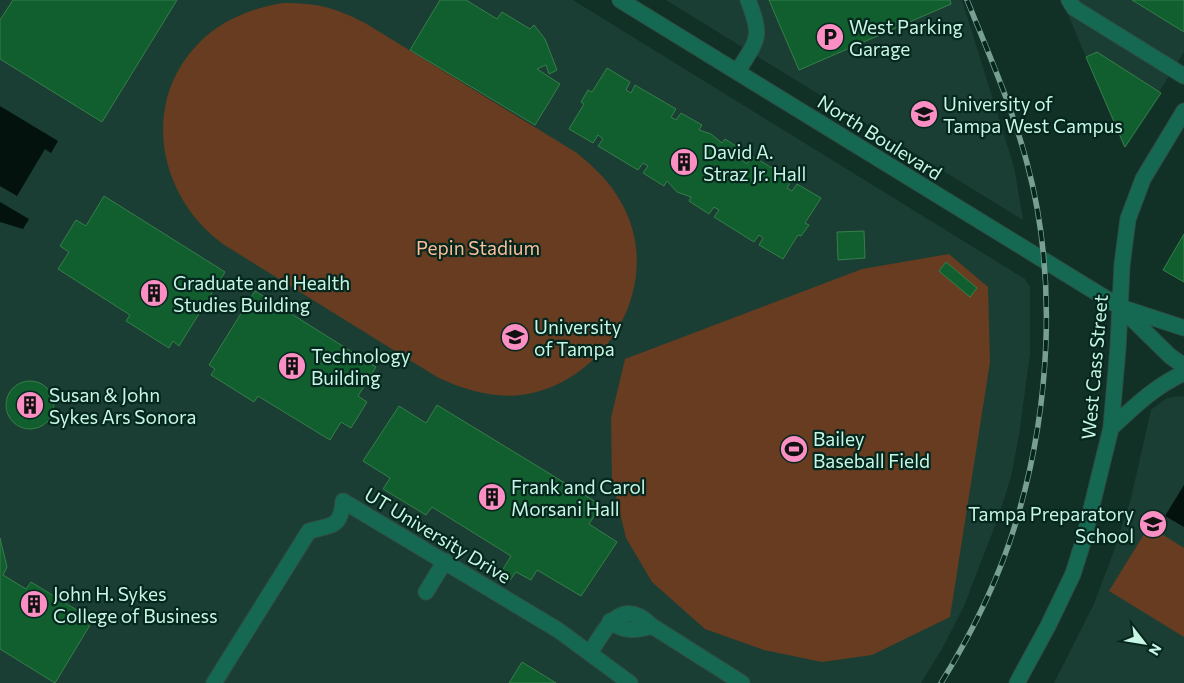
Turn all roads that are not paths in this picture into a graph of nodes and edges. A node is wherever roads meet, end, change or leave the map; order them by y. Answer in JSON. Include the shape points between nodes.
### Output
{"nodes":[{"id":1,"x":620,"y":0,"type":"edge"},
{"id":2,"x":748,"y":0,"type":"edge"},
{"id":3,"x":1069,"y":0,"type":"edge"},
{"id":4,"x":737,"y":72,"type":"junction"},
{"id":5,"x":1180,"y":74,"type":"edge"},
{"id":6,"x":1184,"y":111,"type":"edge"},
{"id":7,"x":1120,"y":307,"type":"junction"},
{"id":8,"x":1184,"y":328,"type":"edge"},
{"id":9,"x":1184,"y":366,"type":"edge"},
{"id":10,"x":1184,"y":373,"type":"edge"},
{"id":11,"x":1111,"y":428,"type":"junction"},
{"id":12,"x":445,"y":561,"type":"junction"},
{"id":13,"x":426,"y":592,"type":"dead end"},
{"id":14,"x":590,"y":653,"type":"junction"},
{"id":15,"x":214,"y":683,"type":"edge"},
{"id":16,"x":630,"y":683,"type":"edge"},
{"id":17,"x":742,"y":683,"type":"edge"},
{"id":18,"x":1017,"y":683,"type":"edge"}],
"edges":[{"from":1,"to":4,"type":"street","name":"North Boulevard"},
{"from":2,"to":4,"type":"street","via":[[758,32]]},
{"from":3,"to":5,"type":"street","via":[[1074,8]]},
{"from":4,"to":7,"type":"street","name":"North Boulevard"},
{"from":6,"to":7,"type":"street","name":"West Cass Street","via":[[1143,179],[1134,201],[1122,265]]},
{"from":7,"to":8,"type":"street","name":"North Boulevard"},
{"from":7,"to":9,"type":"street","name":"North Boulevard"},
{"from":7,"to":11,"type":"street","name":"West Cass Street"},
{"from":10,"to":11,"type":"street","via":[[1166,381]]},
{"from":11,"to":18,"type":"street","name":"West Cass Street","via":[[1073,574]]},
{"from":12,"to":13,"type":"street"},
{"from":12,"to":14,"type":"street","name":"UT University Drive"},
{"from":12,"to":15,"type":"street","name":"UT University Drive","via":[[343,501],[342,515],[334,524],[309,531]]},
{"from":14,"to":16,"type":"street","name":"UT University Drive"},
{"from":14,"to":17,"type":"street","via":[[610,621],[623,614],[642,616],[652,626]]}]}
